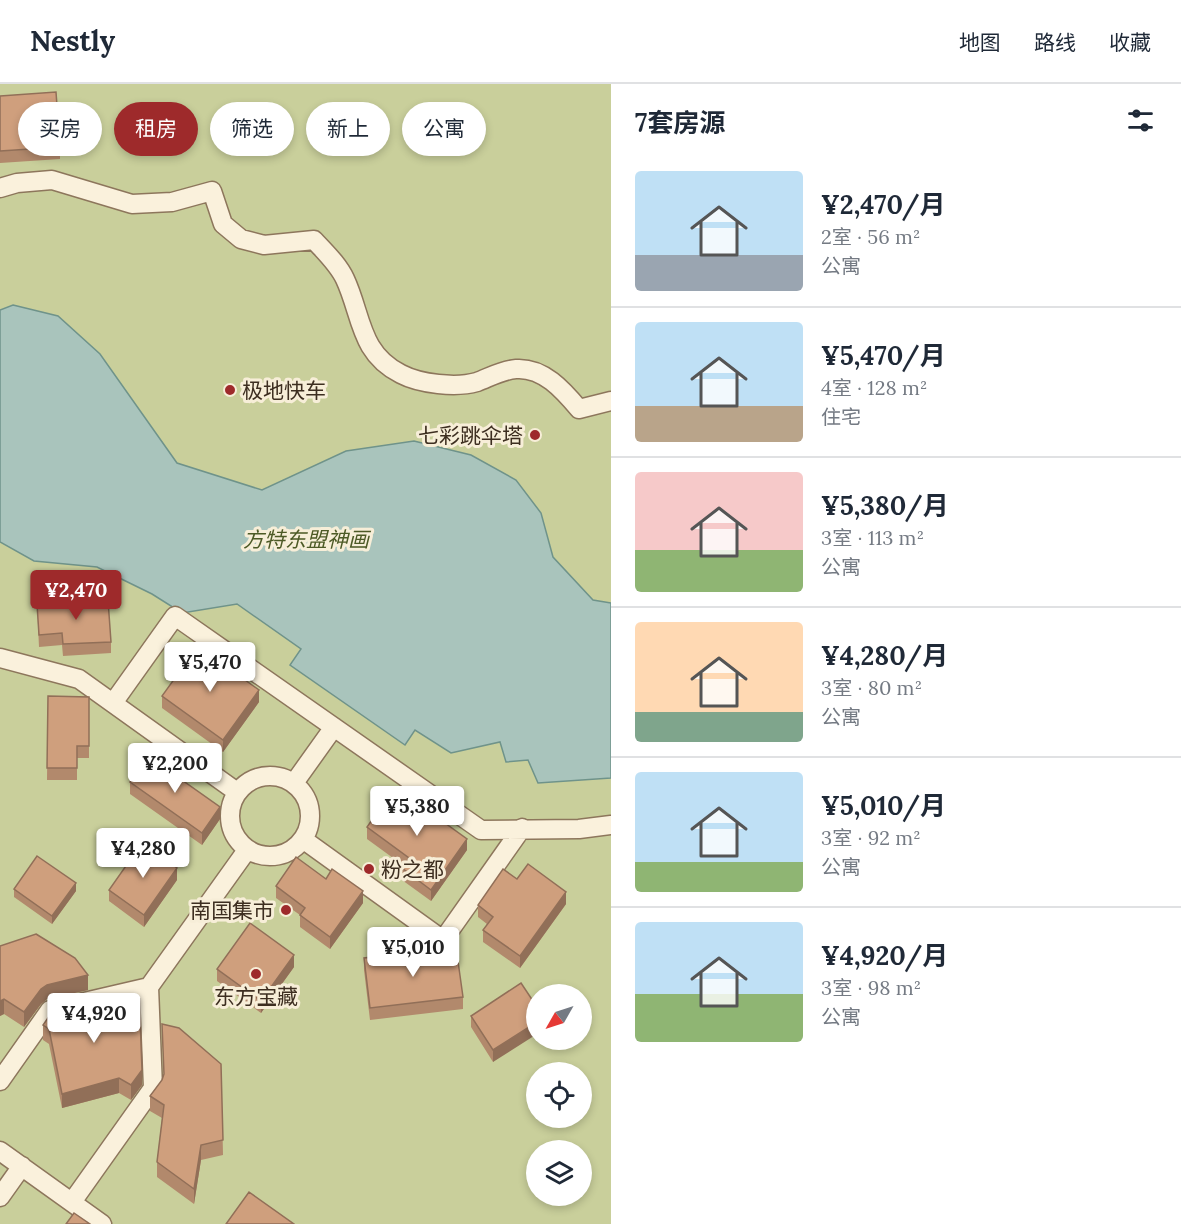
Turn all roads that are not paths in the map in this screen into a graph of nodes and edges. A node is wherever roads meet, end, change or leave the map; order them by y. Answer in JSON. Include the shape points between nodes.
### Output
{"nodes":[{"id":1,"x":0,"y":188,"type":"edge"},
{"id":2,"x":611,"y":401,"type":"edge"},
{"id":3,"x":0,"y":658,"type":"edge"},
{"id":4,"x":113,"y":703,"type":"junction"},
{"id":5,"x":334,"y":727,"type":"junction"},
{"id":6,"x":294,"y":783,"type":"junction"},
{"id":7,"x":237,"y":792,"type":"junction"},
{"id":8,"x":611,"y":825,"type":"edge"},
{"id":9,"x":522,"y":828,"type":"junction"},
{"id":10,"x":304,"y":840,"type":"junction"},
{"id":11,"x":247,"y":850,"type":"junction"},
{"id":12,"x":149,"y":987,"type":"junction"},
{"id":13,"x":0,"y":1081,"type":"edge"},
{"id":14,"x":0,"y":1151,"type":"edge"},
{"id":15,"x":22,"y":1166,"type":"junction"},
{"id":16,"x":0,"y":1197,"type":"edge"},
{"id":17,"x":72,"y":1202,"type":"junction"},
{"id":18,"x":102,"y":1224,"type":"edge"}],
"edges":[{"from":1,"to":2,"type":"street","via":[[52,180],[132,204],[172,202],[212,191],[223,224],[241,238],[264,245],[314,240],[345,279],[363,335],[381,361],[402,375],[441,385],[475,382],[517,369],[536,372],[559,385],[579,408]]},
{"from":3,"to":4,"type":"street","via":[[79,679]]},
{"from":4,"to":5,"type":"street","via":[[175,616]]},
{"from":4,"to":7,"type":"street"},
{"from":5,"to":6,"type":"street"},
{"from":5,"to":9,"type":"street","via":[[481,830]]},
{"from":6,"to":7,"type":"street","via":[[274,776],[253,779]]},
{"from":6,"to":10,"type":"street","via":[[308,799],[311,820]]},
{"from":7,"to":11,"type":"street","via":[[230,812],[233,833]]},
{"from":8,"to":9,"type":"street"},
{"from":9,"to":10,"type":"street","via":[[443,940]]},
{"from":10,"to":11,"type":"street","via":[[287,854],[267,857]]},
{"from":11,"to":12,"type":"street"},
{"from":12,"to":13,"type":"street","via":[[51,1010]]},
{"from":12,"to":17,"type":"street","via":[[153,1088]]},
{"from":14,"to":15,"type":"street"},
{"from":15,"to":16,"type":"street"},
{"from":15,"to":17,"type":"street"},
{"from":17,"to":18,"type":"street"}]}
